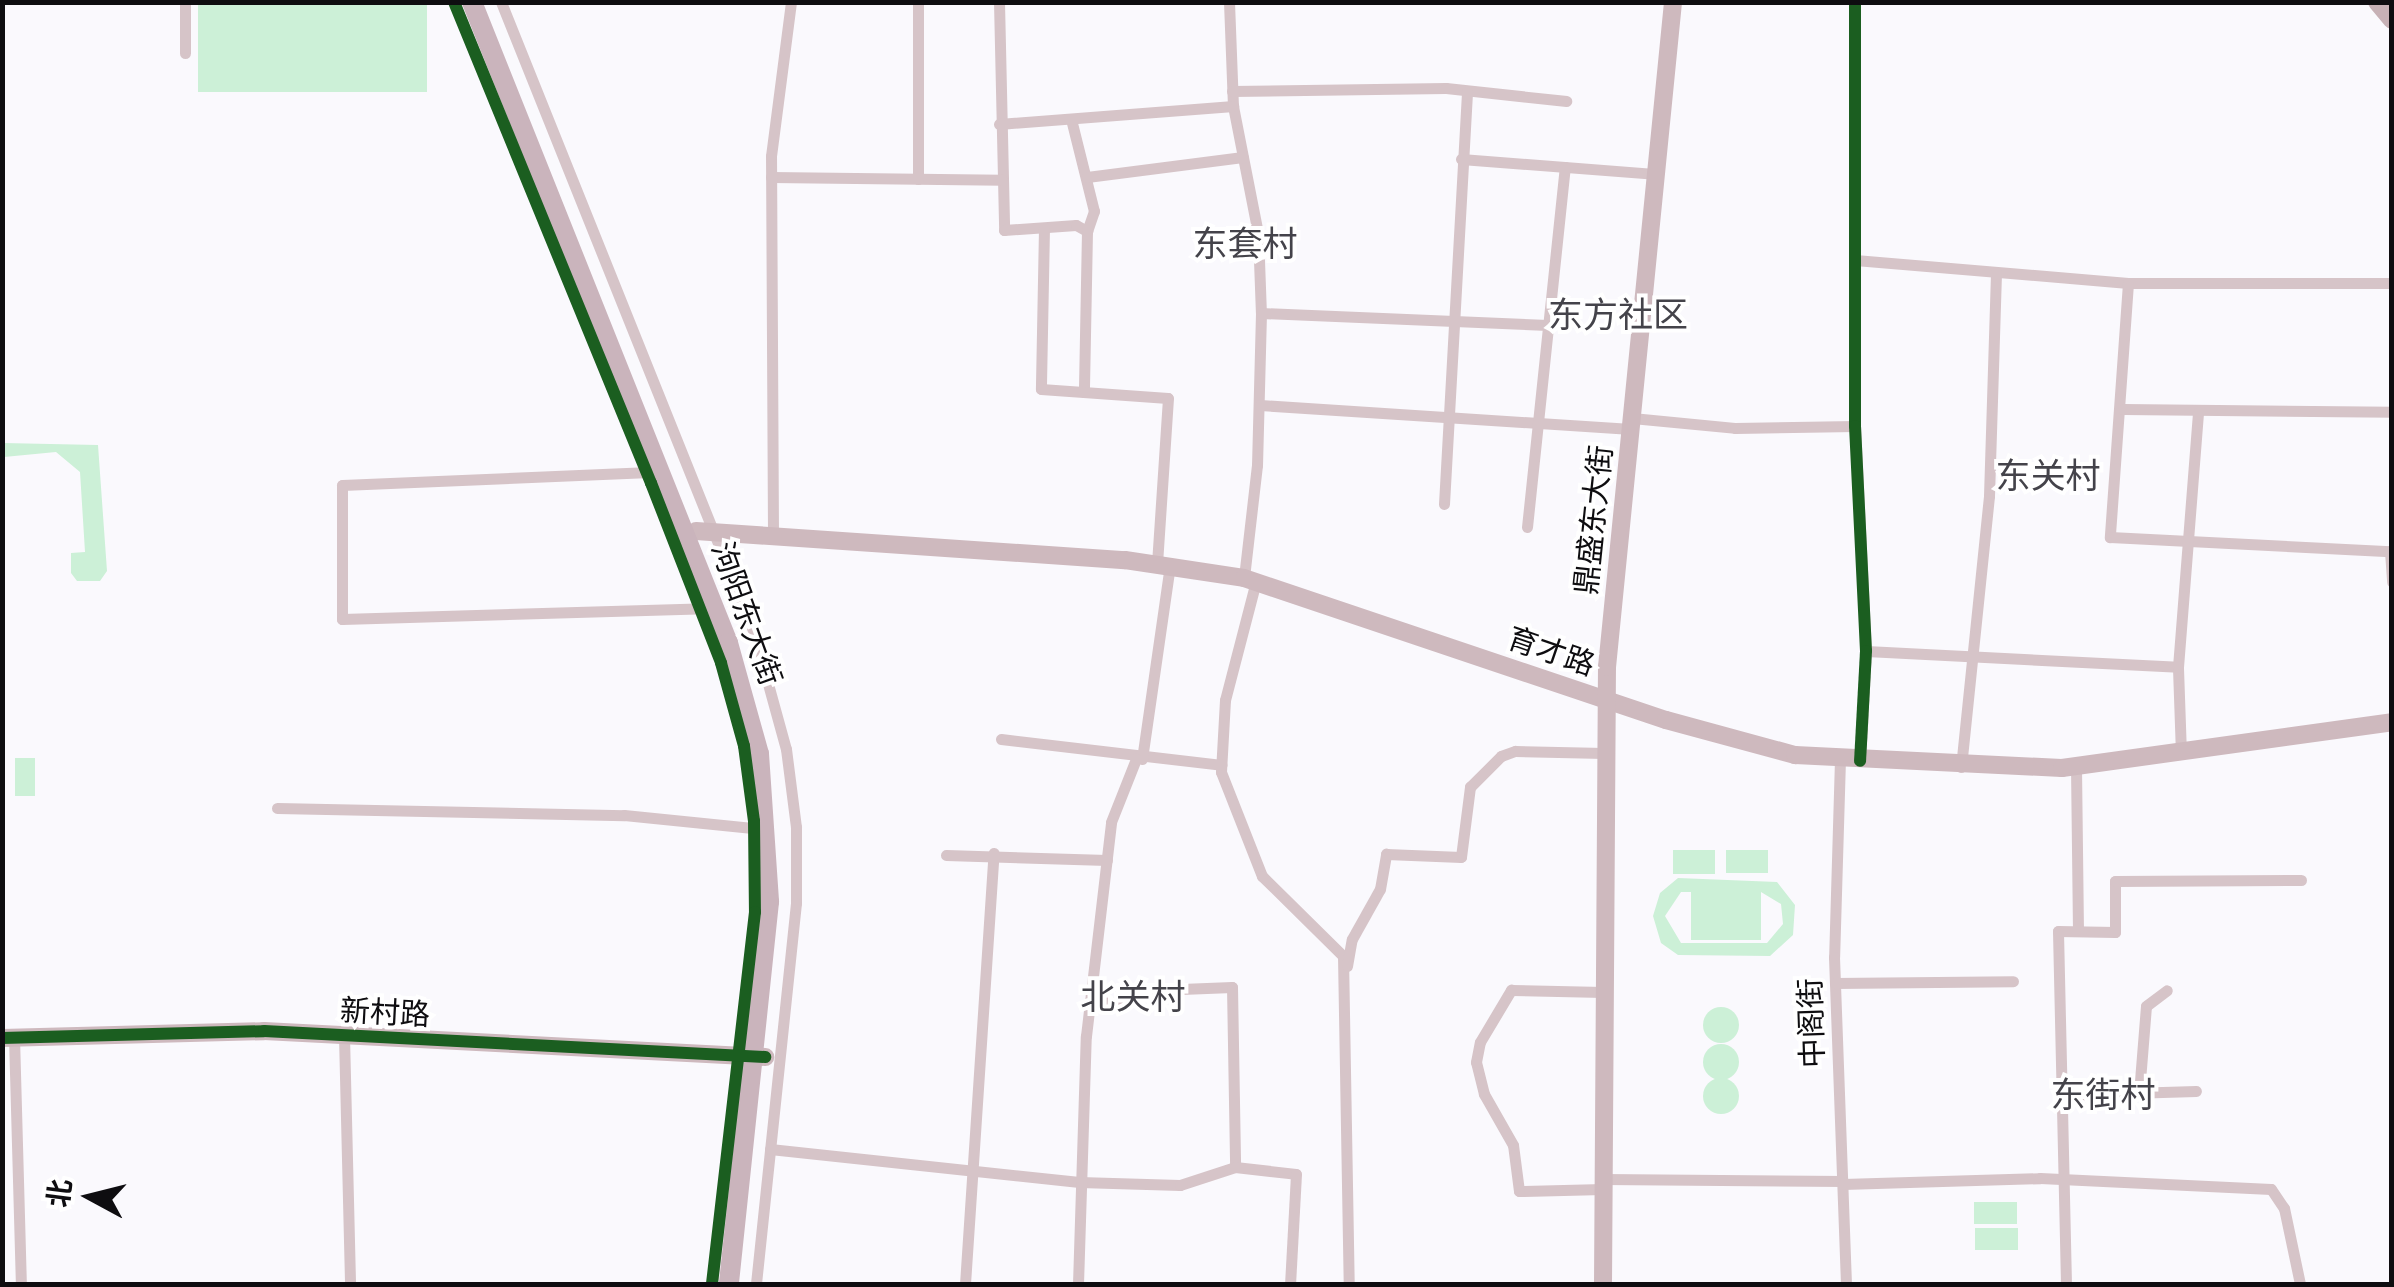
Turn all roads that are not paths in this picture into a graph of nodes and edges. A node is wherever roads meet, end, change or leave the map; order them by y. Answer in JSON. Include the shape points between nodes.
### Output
{"nodes":[{"id":1,"x":186,"y":2,"type":"edge"},
{"id":2,"x":454,"y":2,"type":"edge"},
{"id":3,"x":472,"y":2,"type":"edge"},
{"id":4,"x":485,"y":2,"type":"edge"},
{"id":5,"x":501,"y":2,"type":"edge"},
{"id":6,"x":791,"y":2,"type":"edge"},
{"id":7,"x":918,"y":2,"type":"edge"},
{"id":8,"x":999,"y":2,"type":"edge"},
{"id":9,"x":1230,"y":2,"type":"edge"},
{"id":10,"x":1674,"y":2,"type":"edge"},
{"id":11,"x":1855,"y":2,"type":"edge"},
{"id":12,"x":2377,"y":2,"type":"edge"},
{"id":13,"x":2392,"y":20,"type":"edge"},
{"id":14,"x":185,"y":53,"type":"dead end"},
{"id":15,"x":1232,"y":91,"type":"junction"},
{"id":16,"x":1467,"y":92,"type":"junction"},
{"id":17,"x":1566,"y":101,"type":"dead end"},
{"id":18,"x":1232,"y":106,"type":"junction"},
{"id":19,"x":1071,"y":119,"type":"junction"},
{"id":20,"x":999,"y":124,"type":"junction"},
{"id":21,"x":1243,"y":158,"type":"junction"},
{"id":22,"x":1461,"y":159,"type":"junction"},
{"id":23,"x":1565,"y":167,"type":"junction"},
{"id":24,"x":1656,"y":174,"type":"junction"},
{"id":25,"x":771,"y":177,"type":"junction"},
{"id":26,"x":1087,"y":177,"type":"junction"},
{"id":27,"x":918,"y":179,"type":"junction"},
{"id":28,"x":1002,"y":180,"type":"junction"},
{"id":29,"x":1044,"y":228,"type":"junction"},
{"id":30,"x":1087,"y":231,"type":"junction"},
{"id":31,"x":1855,"y":260,"type":"junction"},
{"id":32,"x":1996,"y":272,"type":"junction"},
{"id":33,"x":2128,"y":283,"type":"junction"},
{"id":34,"x":2392,"y":284,"type":"edge"},
{"id":35,"x":1261,"y":313,"type":"junction"},
{"id":36,"x":1452,"y":321,"type":"junction"},
{"id":37,"x":1548,"y":325,"type":"junction"},
{"id":38,"x":1084,"y":392,"type":"junction"},
{"id":39,"x":1260,"y":405,"type":"junction"},
{"id":40,"x":2123,"y":409,"type":"junction"},
{"id":41,"x":2392,"y":412,"type":"edge"},
{"id":42,"x":2198,"y":413,"type":"junction"},
{"id":43,"x":1448,"y":414,"type":"junction"},
{"id":44,"x":1538,"y":419,"type":"junction"},
{"id":45,"x":1631,"y":424,"type":"junction"},
{"id":46,"x":1855,"y":426,"type":"junction"},
{"id":47,"x":653,"y":472,"type":"junction"},
{"id":48,"x":1444,"y":504,"type":"dead end"},
{"id":49,"x":1527,"y":527,"type":"dead end"},
{"id":50,"x":704,"y":531,"type":"junction"},
{"id":51,"x":772,"y":534,"type":"junction"},
{"id":52,"x":2188,"y":543,"type":"junction"},
{"id":53,"x":1164,"y":564,"type":"junction"},
{"id":54,"x":1250,"y":580,"type":"junction"},
{"id":55,"x":2392,"y":582,"type":"edge"},
{"id":56,"x":707,"y":608,"type":"junction"},
{"id":57,"x":1866,"y":651,"type":"junction"},
{"id":58,"x":1973,"y":654,"type":"junction"},
{"id":59,"x":2178,"y":668,"type":"junction"},
{"id":60,"x":1606,"y":700,"type":"junction"},
{"id":61,"x":2392,"y":722,"type":"edge"},
{"id":62,"x":1001,"y":739,"type":"dead end"},
{"id":63,"x":1604,"y":753,"type":"junction"},
{"id":64,"x":2181,"y":754,"type":"junction"},
{"id":65,"x":1139,"y":759,"type":"junction"},
{"id":66,"x":1840,"y":760,"type":"junction"},
{"id":67,"x":1860,"y":761,"type":"junction"},
{"id":68,"x":1221,"y":764,"type":"junction"},
{"id":69,"x":1960,"y":767,"type":"junction"},
{"id":70,"x":2076,"y":767,"type":"junction"},
{"id":71,"x":277,"y":808,"type":"dead end"},
{"id":72,"x":762,"y":829,"type":"junction"},
{"id":73,"x":994,"y":854,"type":"junction"},
{"id":74,"x":946,"y":855,"type":"dead end"},
{"id":75,"x":1108,"y":860,"type":"junction"},
{"id":76,"x":2301,"y":880,"type":"dead end"},
{"id":77,"x":2078,"y":930,"type":"junction"},
{"id":78,"x":1345,"y":970,"type":"junction"},
{"id":79,"x":2014,"y":981,"type":"dead end"},
{"id":80,"x":1835,"y":984,"type":"junction"},
{"id":81,"x":2166,"y":990,"type":"dead end"},
{"id":82,"x":1604,"y":992,"type":"junction"},
{"id":83,"x":1090,"y":1003,"type":"junction"},
{"id":84,"x":344,"y":1036,"type":"junction"},
{"id":85,"x":8,"y":1038,"type":"edge"},
{"id":86,"x":752,"y":1056,"type":"junction"},
{"id":87,"x":2196,"y":1091,"type":"dead end"},
{"id":88,"x":2138,"y":1093,"type":"junction"},
{"id":89,"x":2062,"y":1095,"type":"junction"},
{"id":90,"x":770,"y":1149,"type":"junction"},
{"id":91,"x":1235,"y":1168,"type":"junction"},
{"id":92,"x":971,"y":1172,"type":"junction"},
{"id":93,"x":2064,"y":1179,"type":"junction"},
{"id":94,"x":1079,"y":1182,"type":"junction"},
{"id":95,"x":1843,"y":1182,"type":"junction"},
{"id":96,"x":1603,"y":1184,"type":"junction"},
{"id":97,"x":22,"y":1284,"type":"edge"},
{"id":98,"x":350,"y":1284,"type":"edge"},
{"id":99,"x":712,"y":1284,"type":"edge"},
{"id":100,"x":729,"y":1284,"type":"edge"},
{"id":101,"x":741,"y":1284,"type":"edge"},
{"id":102,"x":756,"y":1284,"type":"edge"},
{"id":103,"x":965,"y":1284,"type":"edge"},
{"id":104,"x":1078,"y":1284,"type":"edge"},
{"id":105,"x":1290,"y":1284,"type":"edge"},
{"id":106,"x":1349,"y":1284,"type":"edge"},
{"id":107,"x":1603,"y":1284,"type":"edge"},
{"id":108,"x":1846,"y":1284,"type":"edge"},
{"id":109,"x":2066,"y":1284,"type":"edge"},
{"id":110,"x":2300,"y":1284,"type":"edge"}],
"edges":[{"from":1,"to":14,"type":"street"},
{"from":2,"to":47,"type":"street"},
{"from":3,"to":47,"type":"highway","name":"泃阳东大街"},
{"from":4,"to":50,"type":"highway","name":"泃阳东大街"},
{"from":5,"to":50,"type":"street"},
{"from":6,"to":25,"type":"street"},
{"from":7,"to":27,"type":"street"},
{"from":8,"to":20,"type":"street"},
{"from":9,"to":15,"type":"street"},
{"from":10,"to":24,"type":"main road","name":"鼎盛东大街"},
{"from":11,"to":31,"type":"street"},
{"from":12,"to":13,"type":"main road"},
{"from":15,"to":16,"type":"street"},
{"from":15,"to":18,"type":"street"},
{"from":16,"to":17,"type":"street"},
{"from":16,"to":22,"type":"street"},
{"from":18,"to":19,"type":"street"},
{"from":18,"to":21,"type":"street"},
{"from":19,"to":20,"type":"street"},
{"from":19,"to":26,"type":"street"},
{"from":20,"to":28,"type":"street"},
{"from":21,"to":26,"type":"street"},
{"from":21,"to":35,"type":"street","via":[[1258,233]]},
{"from":22,"to":23,"type":"street"},
{"from":22,"to":36,"type":"street"},
{"from":23,"to":24,"type":"street"},
{"from":23,"to":37,"type":"street"},
{"from":24,"to":45,"type":"main road","name":"鼎盛东大街"},
{"from":25,"to":27,"type":"street"},
{"from":25,"to":51,"type":"street"},
{"from":26,"to":30,"type":"street","via":[[1094,211]]},
{"from":27,"to":28,"type":"street"},
{"from":28,"to":29,"type":"street","via":[[1004,230]]},
{"from":29,"to":30,"type":"street","via":[[1076,225]]},
{"from":29,"to":38,"type":"street","via":[[1041,389]]},
{"from":30,"to":38,"type":"street"},
{"from":31,"to":32,"type":"street"},
{"from":31,"to":46,"type":"street"},
{"from":32,"to":33,"type":"street"},
{"from":32,"to":58,"type":"street","via":[[1989,496]]},
{"from":33,"to":34,"type":"street"},
{"from":33,"to":40,"type":"street"},
{"from":35,"to":36,"type":"street"},
{"from":35,"to":39,"type":"street"},
{"from":36,"to":37,"type":"street"},
{"from":36,"to":43,"type":"street"},
{"from":37,"to":44,"type":"street"},
{"from":38,"to":53,"type":"street","via":[[1168,398]]},
{"from":39,"to":43,"type":"street"},
{"from":39,"to":54,"type":"street"},
{"from":40,"to":42,"type":"street"},
{"from":40,"to":52,"type":"street","via":[[2110,537]]},
{"from":41,"to":42,"type":"street"},
{"from":42,"to":52,"type":"street"},
{"from":43,"to":44,"type":"street"},
{"from":43,"to":48,"type":"street"},
{"from":44,"to":45,"type":"street"},
{"from":44,"to":49,"type":"street"},
{"from":45,"to":46,"type":"street"},
{"from":45,"to":60,"type":"main road","name":"鼎盛东大街"},
{"from":46,"to":57,"type":"street"},
{"from":47,"to":56,"type":"highway","name":"泃阳东大街"},
{"from":47,"to":56,"type":"street","via":[[342,485],[342,619]]},
{"from":50,"to":51,"type":"main road","name":"育才路"},
{"from":50,"to":86,"type":"highway","name":"泃阳东大街","via":[[755,687],[778,796],[781,902]]},
{"from":50,"to":90,"type":"street","via":[[765,665],[794,794],[796,903]]},
{"from":51,"to":53,"type":"main road","name":"育才路"},
{"from":52,"to":55,"type":"street","via":[[2390,552]]},
{"from":52,"to":59,"type":"street"},
{"from":53,"to":54,"type":"main road","name":"育才路"},
{"from":53,"to":65,"type":"street"},
{"from":54,"to":60,"type":"main road","name":"育才路"},
{"from":54,"to":68,"type":"street","via":[[1225,700]]},
{"from":56,"to":72,"type":"highway","name":"泃阳东大街","via":[[748,707]]},
{"from":57,"to":58,"type":"street"},
{"from":57,"to":67,"type":"street"},
{"from":58,"to":59,"type":"street"},
{"from":58,"to":69,"type":"street"},
{"from":59,"to":64,"type":"street"},
{"from":60,"to":63,"type":"main road","name":"鼎盛东大街"},
{"from":60,"to":66,"type":"main road","name":"育才路","via":[[1724,738]]},
{"from":61,"to":64,"type":"main road","name":"育才路"},
{"from":62,"to":65,"type":"street"},
{"from":63,"to":78,"type":"street","via":[[1514,750],[1501,756],[1470,787],[1461,858],[1386,854],[1380,889],[1352,939]]},
{"from":63,"to":82,"type":"main road","name":"鼎盛东大街"},
{"from":64,"to":70,"type":"main road","name":"育才路"},
{"from":65,"to":68,"type":"street"},
{"from":65,"to":75,"type":"street","via":[[1115,800]]},
{"from":66,"to":67,"type":"main road","name":"育才路"},
{"from":66,"to":80,"type":"street","name":"中阁街"},
{"from":67,"to":69,"type":"main road","name":"育才路"},
{"from":68,"to":78,"type":"street","via":[[1224,790],[1262,876],[1336,947]]},
{"from":69,"to":70,"type":"main road","name":"育才路"},
{"from":70,"to":77,"type":"street"},
{"from":71,"to":72,"type":"street","via":[[624,815]]},
{"from":72,"to":86,"type":"highway","name":"泃阳东大街","via":[[768,925]]},
{"from":73,"to":74,"type":"street"},
{"from":73,"to":75,"type":"street"},
{"from":73,"to":92,"type":"street"},
{"from":75,"to":83,"type":"street"},
{"from":76,"to":77,"type":"street","via":[[2114,881],[2115,932]]},
{"from":77,"to":89,"type":"street","via":[[2058,931]]},
{"from":78,"to":106,"type":"street"},
{"from":79,"to":80,"type":"street"},
{"from":80,"to":95,"type":"street","name":"中阁街"},
{"from":81,"to":88,"type":"street","via":[[2146,1006]]},
{"from":82,"to":96,"type":"main road","name":"鼎盛东大街"},
{"from":82,"to":96,"type":"street","via":[[1514,988],[1480,1042],[1476,1062],[1484,1094],[1513,1145],[1520,1191]]},
{"from":83,"to":91,"type":"street","via":[[1129,1002],[1156,990],[1232,987],[1229,1127]]},
{"from":83,"to":94,"type":"street"},
{"from":84,"to":85,"type":"main road","name":"新村路"},
{"from":84,"to":86,"type":"main road","name":"新村路"},
{"from":84,"to":98,"type":"street"},
{"from":85,"to":97,"type":"street"},
{"from":86,"to":99,"type":"street"},
{"from":86,"to":100,"type":"highway","name":"泃阳东大街"},
{"from":86,"to":101,"type":"highway","name":"泃阳东大街"},
{"from":87,"to":88,"type":"street"},
{"from":88,"to":89,"type":"street"},
{"from":89,"to":93,"type":"street"},
{"from":90,"to":92,"type":"street"},
{"from":90,"to":102,"type":"street"},
{"from":91,"to":94,"type":"street","via":[[1180,1185]]},
{"from":91,"to":105,"type":"street","via":[[1296,1174]]},
{"from":92,"to":94,"type":"street"},
{"from":92,"to":103,"type":"street"},
{"from":93,"to":95,"type":"street"},
{"from":93,"to":109,"type":"street"},
{"from":93,"to":110,"type":"street","via":[[2270,1189],[2284,1208]]},
{"from":94,"to":104,"type":"street"},
{"from":95,"to":96,"type":"street"},
{"from":95,"to":108,"type":"street","name":"中阁街"},
{"from":96,"to":107,"type":"main road","name":"鼎盛东大街"}]}
